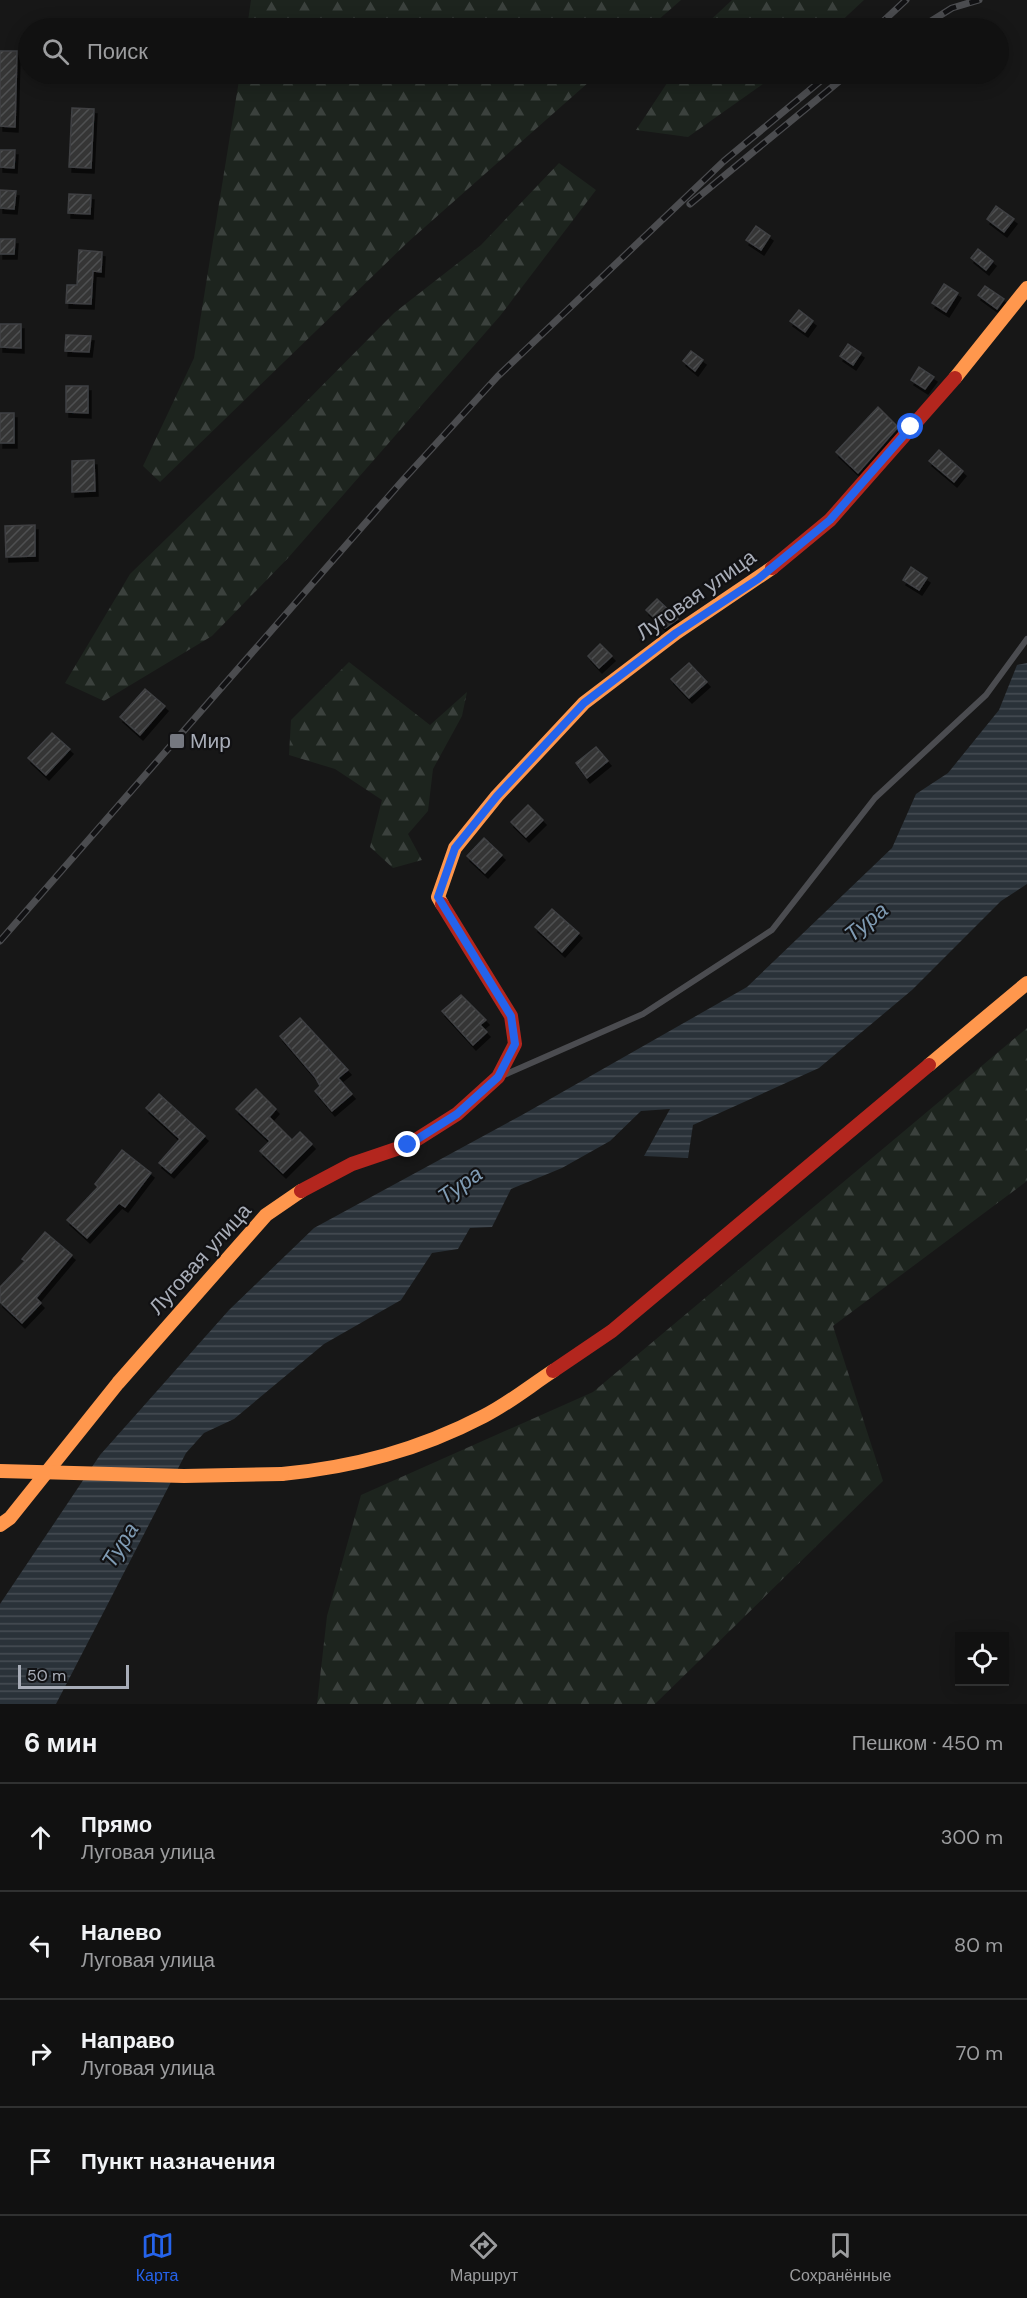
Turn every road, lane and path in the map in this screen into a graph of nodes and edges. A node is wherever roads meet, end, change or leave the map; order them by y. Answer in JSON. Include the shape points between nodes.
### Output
{"nodes":[{"id":1,"x":1027,"y":288,"type":"edge"},
{"id":2,"x":1027,"y":639,"type":"edge"},
{"id":3,"x":1027,"y":983,"type":"edge"},
{"id":4,"x":498,"y":1077,"type":"junction"},
{"id":5,"x":0,"y":1471,"type":"edge"},
{"id":6,"x":0,"y":1525,"type":"edge"}],
"edges":[{"from":1,"to":4,"type":"street","name":"Луговая улица","via":[[965,367],[830,520],[758,579],[676,633],[584,703],[497,796],[455,848],[438,897],[511,1016],[515,1044]]},
{"from":2,"to":4,"type":"lane","via":[[986,695],[875,798],[772,930],[643,1014]]},
{"from":3,"to":5,"type":"street","bridge":true,"via":[[612,1331],[495,1410],[407,1449],[336,1469],[184,1476]]},
{"from":4,"to":6,"type":"street","name":"Луговая улица","via":[[457,1114],[408,1145],[325,1177],[266,1215],[118,1383],[10,1518]]}]}
